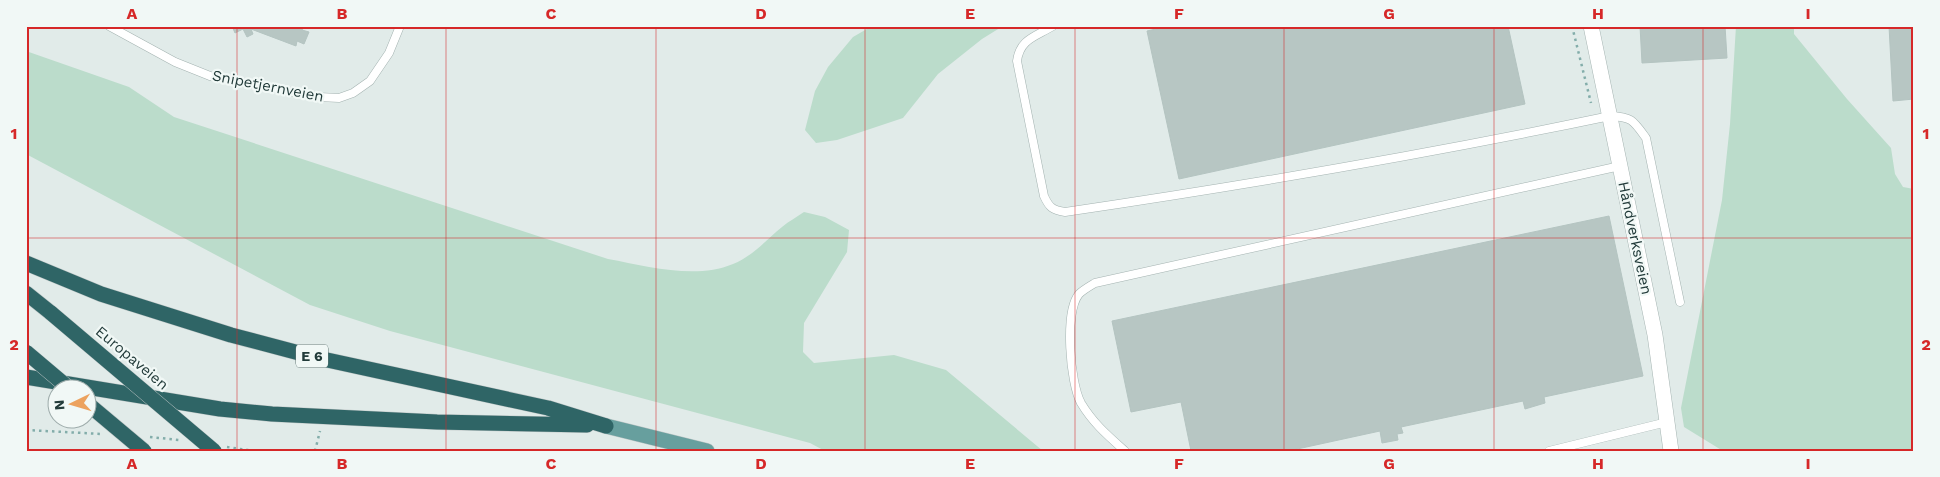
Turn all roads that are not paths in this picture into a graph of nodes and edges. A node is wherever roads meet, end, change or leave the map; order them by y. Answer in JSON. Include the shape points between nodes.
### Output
{"nodes":[{"id":1,"x":109,"y":26,"type":"edge"},
{"id":2,"x":400,"y":26,"type":"edge"},
{"id":3,"x":1053,"y":26,"type":"edge"},
{"id":4,"x":1591,"y":26,"type":"edge"},
{"id":5,"x":1610,"y":116,"type":"junction"},
{"id":6,"x":1620,"y":166,"type":"junction"},
{"id":7,"x":26,"y":263,"type":"edge"},
{"id":8,"x":26,"y":293,"type":"edge"},
{"id":9,"x":1680,"y":302,"type":"dead end"},
{"id":10,"x":26,"y":352,"type":"edge"},
{"id":11,"x":26,"y":377,"type":"edge"},
{"id":12,"x":59,"y":380,"type":"edge"},
{"id":13,"x":98,"y":412,"type":"edge"},
{"id":14,"x":1667,"y":422,"type":"junction"},
{"id":15,"x":606,"y":426,"type":"junction"},
{"id":16,"x":144,"y":451,"type":"edge"},
{"id":17,"x":214,"y":451,"type":"edge"},
{"id":18,"x":707,"y":451,"type":"edge"},
{"id":19,"x":1124,"y":451,"type":"edge"},
{"id":20,"x":1549,"y":451,"type":"edge"},
{"id":21,"x":1670,"y":451,"type":"edge"}],
"edges":[{"from":1,"to":2,"type":"lane","name":"Snipetjernveien","via":[[175,62],[210,76],[319,98],[340,98],[370,81],[389,53]]},
{"from":3,"to":5,"type":"lane","via":[[1024,43],[1017,61],[1044,196],[1055,211],[1183,194],[1478,143]]},
{"from":4,"to":5,"type":"street","name":"Håndverksveien"},
{"from":5,"to":6,"type":"street","name":"Håndverksveien"},
{"from":5,"to":9,"type":"lane","via":[[1626,117],[1646,138]]},
{"from":6,"to":14,"type":"street","name":"Håndverksveien","via":[[1655,335]]},
{"from":6,"to":19,"type":"lane","via":[[1095,283],[1078,295],[1070,316],[1070,356],[1079,400],[1096,426]]},
{"from":7,"to":15,"type":"highway","number":"E 6","via":[[101,294],[231,335],[548,408]]},
{"from":8,"to":17,"type":"highway","name":"Europaveien","bridge":true},
{"from":10,"to":12,"type":"highway","bridge":true},
{"from":11,"to":15,"type":"highway","via":[[220,409],[322,417]]},
{"from":13,"to":16,"type":"highway","bridge":true},
{"from":14,"to":20,"type":"lane"},
{"from":14,"to":21,"type":"street","name":"Håndverksveien"},
{"from":15,"to":18,"type":"main road"}]}
